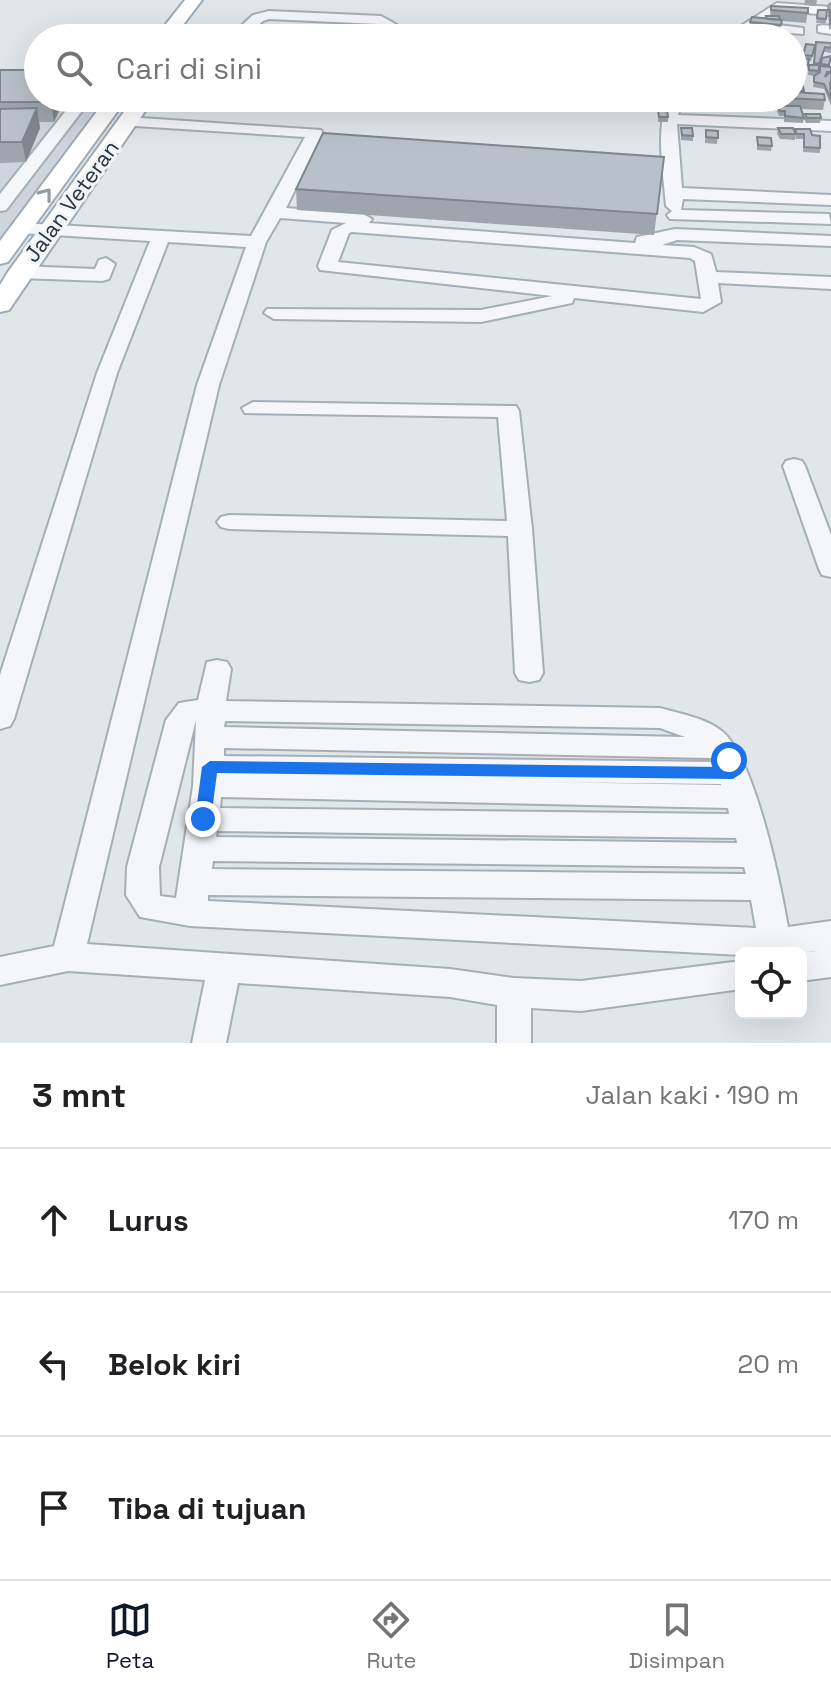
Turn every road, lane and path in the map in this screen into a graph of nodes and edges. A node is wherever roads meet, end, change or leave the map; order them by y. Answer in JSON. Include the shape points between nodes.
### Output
{"nodes":[{"id":1,"x":194,"y":0,"type":"edge"},
{"id":2,"x":783,"y":6,"type":"edge"},
{"id":3,"x":824,"y":7,"type":"edge"},
{"id":4,"x":175,"y":24,"type":"edge"},
{"id":5,"x":251,"y":24,"type":"edge"},
{"id":6,"x":388,"y":24,"type":"edge"},
{"id":7,"x":752,"y":24,"type":"edge"},
{"id":8,"x":69,"y":112,"type":"edge"},
{"id":9,"x":107,"y":112,"type":"edge"},
{"id":10,"x":134,"y":112,"type":"edge"},
{"id":11,"x":671,"y":112,"type":"edge"},
{"id":12,"x":669,"y":119,"type":"junction"},
{"id":13,"x":126,"y":122,"type":"junction"},
{"id":14,"x":831,"y":126,"type":"edge"},
{"id":15,"x":681,"y":194,"type":"junction"},
{"id":16,"x":831,"y":200,"type":"edge"},
{"id":17,"x":0,"y":206,"type":"edge"},
{"id":18,"x":275,"y":212,"type":"junction"},
{"id":19,"x":829,"y":219,"type":"edge"},
{"id":20,"x":21,"y":228,"type":"junction"},
{"id":21,"x":51,"y":229,"type":"junction"},
{"id":22,"x":680,"y":230,"type":"junction"},
{"id":23,"x":161,"y":236,"type":"junction"},
{"id":24,"x":831,"y":241,"type":"edge"},
{"id":25,"x":257,"y":242,"type":"junction"},
{"id":26,"x":790,"y":250,"type":"dead end"},
{"id":27,"x":831,"y":253,"type":"edge"},
{"id":28,"x":0,"y":257,"type":"edge"},
{"id":29,"x":106,"y":264,"type":"dead end"},
{"id":30,"x":20,"y":272,"type":"junction"},
{"id":31,"x":707,"y":277,"type":"junction"},
{"id":32,"x":831,"y":283,"type":"edge"},
{"id":33,"x":586,"y":294,"type":"junction"},
{"id":34,"x":0,"y":305,"type":"edge"},
{"id":35,"x":274,"y":313,"type":"dead end"},
{"id":36,"x":253,"y":408,"type":"dead end"},
{"id":37,"x":794,"y":466,"type":"dead end"},
{"id":38,"x":229,"y":522,"type":"dead end"},
{"id":39,"x":520,"y":529,"type":"junction"},
{"id":40,"x":831,"y":569,"type":"edge"},
{"id":41,"x":217,"y":669,"type":"dead end"},
{"id":42,"x":529,"y":673,"type":"dead end"},
{"id":43,"x":0,"y":719,"type":"edge"},
{"id":44,"x":210,"y":750,"type":"junction"},
{"id":45,"x":739,"y":800,"type":"junction"},
{"id":46,"x":201,"y":834,"type":"junction"},
{"id":47,"x":194,"y":882,"type":"junction"},
{"id":48,"x":765,"y":887,"type":"junction"},
{"id":49,"x":190,"y":913,"type":"junction"},
{"id":50,"x":831,"y":935,"type":"edge"},
{"id":51,"x":775,"y":943,"type":"junction"},
{"id":52,"x":68,"y":957,"type":"junction"},
{"id":53,"x":831,"y":963,"type":"edge"},
{"id":54,"x":807,"y":966,"type":"edge"},
{"id":55,"x":224,"y":967,"type":"junction"},
{"id":56,"x":0,"y":971,"type":"edge"},
{"id":57,"x":735,"y":976,"type":"edge"},
{"id":58,"x":514,"y":993,"type":"junction"},
{"id":59,"x":209,"y":1043,"type":"edge"},
{"id":60,"x":514,"y":1043,"type":"edge"}],
"edges":[{"from":1,"to":4,"type":"main road"},
{"from":2,"to":3,"type":"street"},
{"from":2,"to":7,"type":"street"},
{"from":5,"to":6,"type":"street","via":[[278,15]]},
{"from":8,"to":17,"type":"street"},
{"from":20,"to":9,"type":"main road","name":"Jalan Veteran","one_way":true},
{"from":10,"to":13,"type":"main road","name":"Jalan Veteran"},
{"from":11,"to":12,"type":"street"},
{"from":12,"to":14,"type":"street"},
{"from":12,"to":15,"type":"street"},
{"from":13,"to":18,"type":"street","via":[[322,134]]},
{"from":13,"to":21,"type":"main road","name":"Jalan Veteran"},
{"from":15,"to":16,"type":"street"},
{"from":15,"to":22,"type":"street"},
{"from":18,"to":22,"type":"street","via":[[653,241]]},
{"from":18,"to":25,"type":"street"},
{"from":19,"to":22,"type":"street"},
{"from":20,"to":21,"type":"street"},
{"from":20,"to":28,"type":"main road","name":"Jalan Veteran"},
{"from":21,"to":23,"type":"street"},
{"from":21,"to":30,"type":"main road","name":"Jalan Veteran"},
{"from":22,"to":24,"type":"street"},
{"from":23,"to":25,"type":"street"},
{"from":23,"to":43,"type":"street","via":[[107,373]]},
{"from":25,"to":52,"type":"street","via":[[208,385]]},
{"from":26,"to":27,"type":"street"},
{"from":29,"to":30,"type":"street","via":[[102,275]]},
{"from":30,"to":34,"type":"main road","name":"Jalan Veteran"},
{"from":31,"to":32,"type":"street"},
{"from":31,"to":33,"type":"street","via":[[711,302],[703,306]]},
{"from":31,"to":33,"type":"street","via":[[704,258],[694,253],[351,227],[341,230],[327,261],[331,268]]},
{"from":33,"to":35,"type":"street","via":[[481,316]]},
{"from":36,"to":39,"type":"street","via":[[508,411]]},
{"from":37,"to":40,"type":"street"},
{"from":38,"to":39,"type":"street"},
{"from":39,"to":42,"type":"street"},
{"from":41,"to":44,"type":"street"},
{"from":44,"to":45,"type":"street"},
{"from":44,"to":45,"type":"street","via":[[660,718],[691,727]]},
{"from":44,"to":46,"type":"street"},
{"from":44,"to":49,"type":"street","via":[[189,710],[182,715],[142,883],[142,895],[151,908]]},
{"from":45,"to":46,"type":"street"},
{"from":45,"to":48,"type":"street"},
{"from":46,"to":47,"type":"street"},
{"from":47,"to":48,"type":"street"},
{"from":47,"to":49,"type":"street"},
{"from":48,"to":51,"type":"street"},
{"from":49,"to":51,"type":"street"},
{"from":50,"to":51,"type":"street"},
{"from":52,"to":55,"type":"street"},
{"from":52,"to":56,"type":"street"},
{"from":53,"to":54,"type":"street"},
{"from":55,"to":58,"type":"street","via":[[450,983]]},
{"from":55,"to":59,"type":"street"},
{"from":57,"to":58,"type":"street","via":[[581,996]]},
{"from":58,"to":60,"type":"street"}]}
